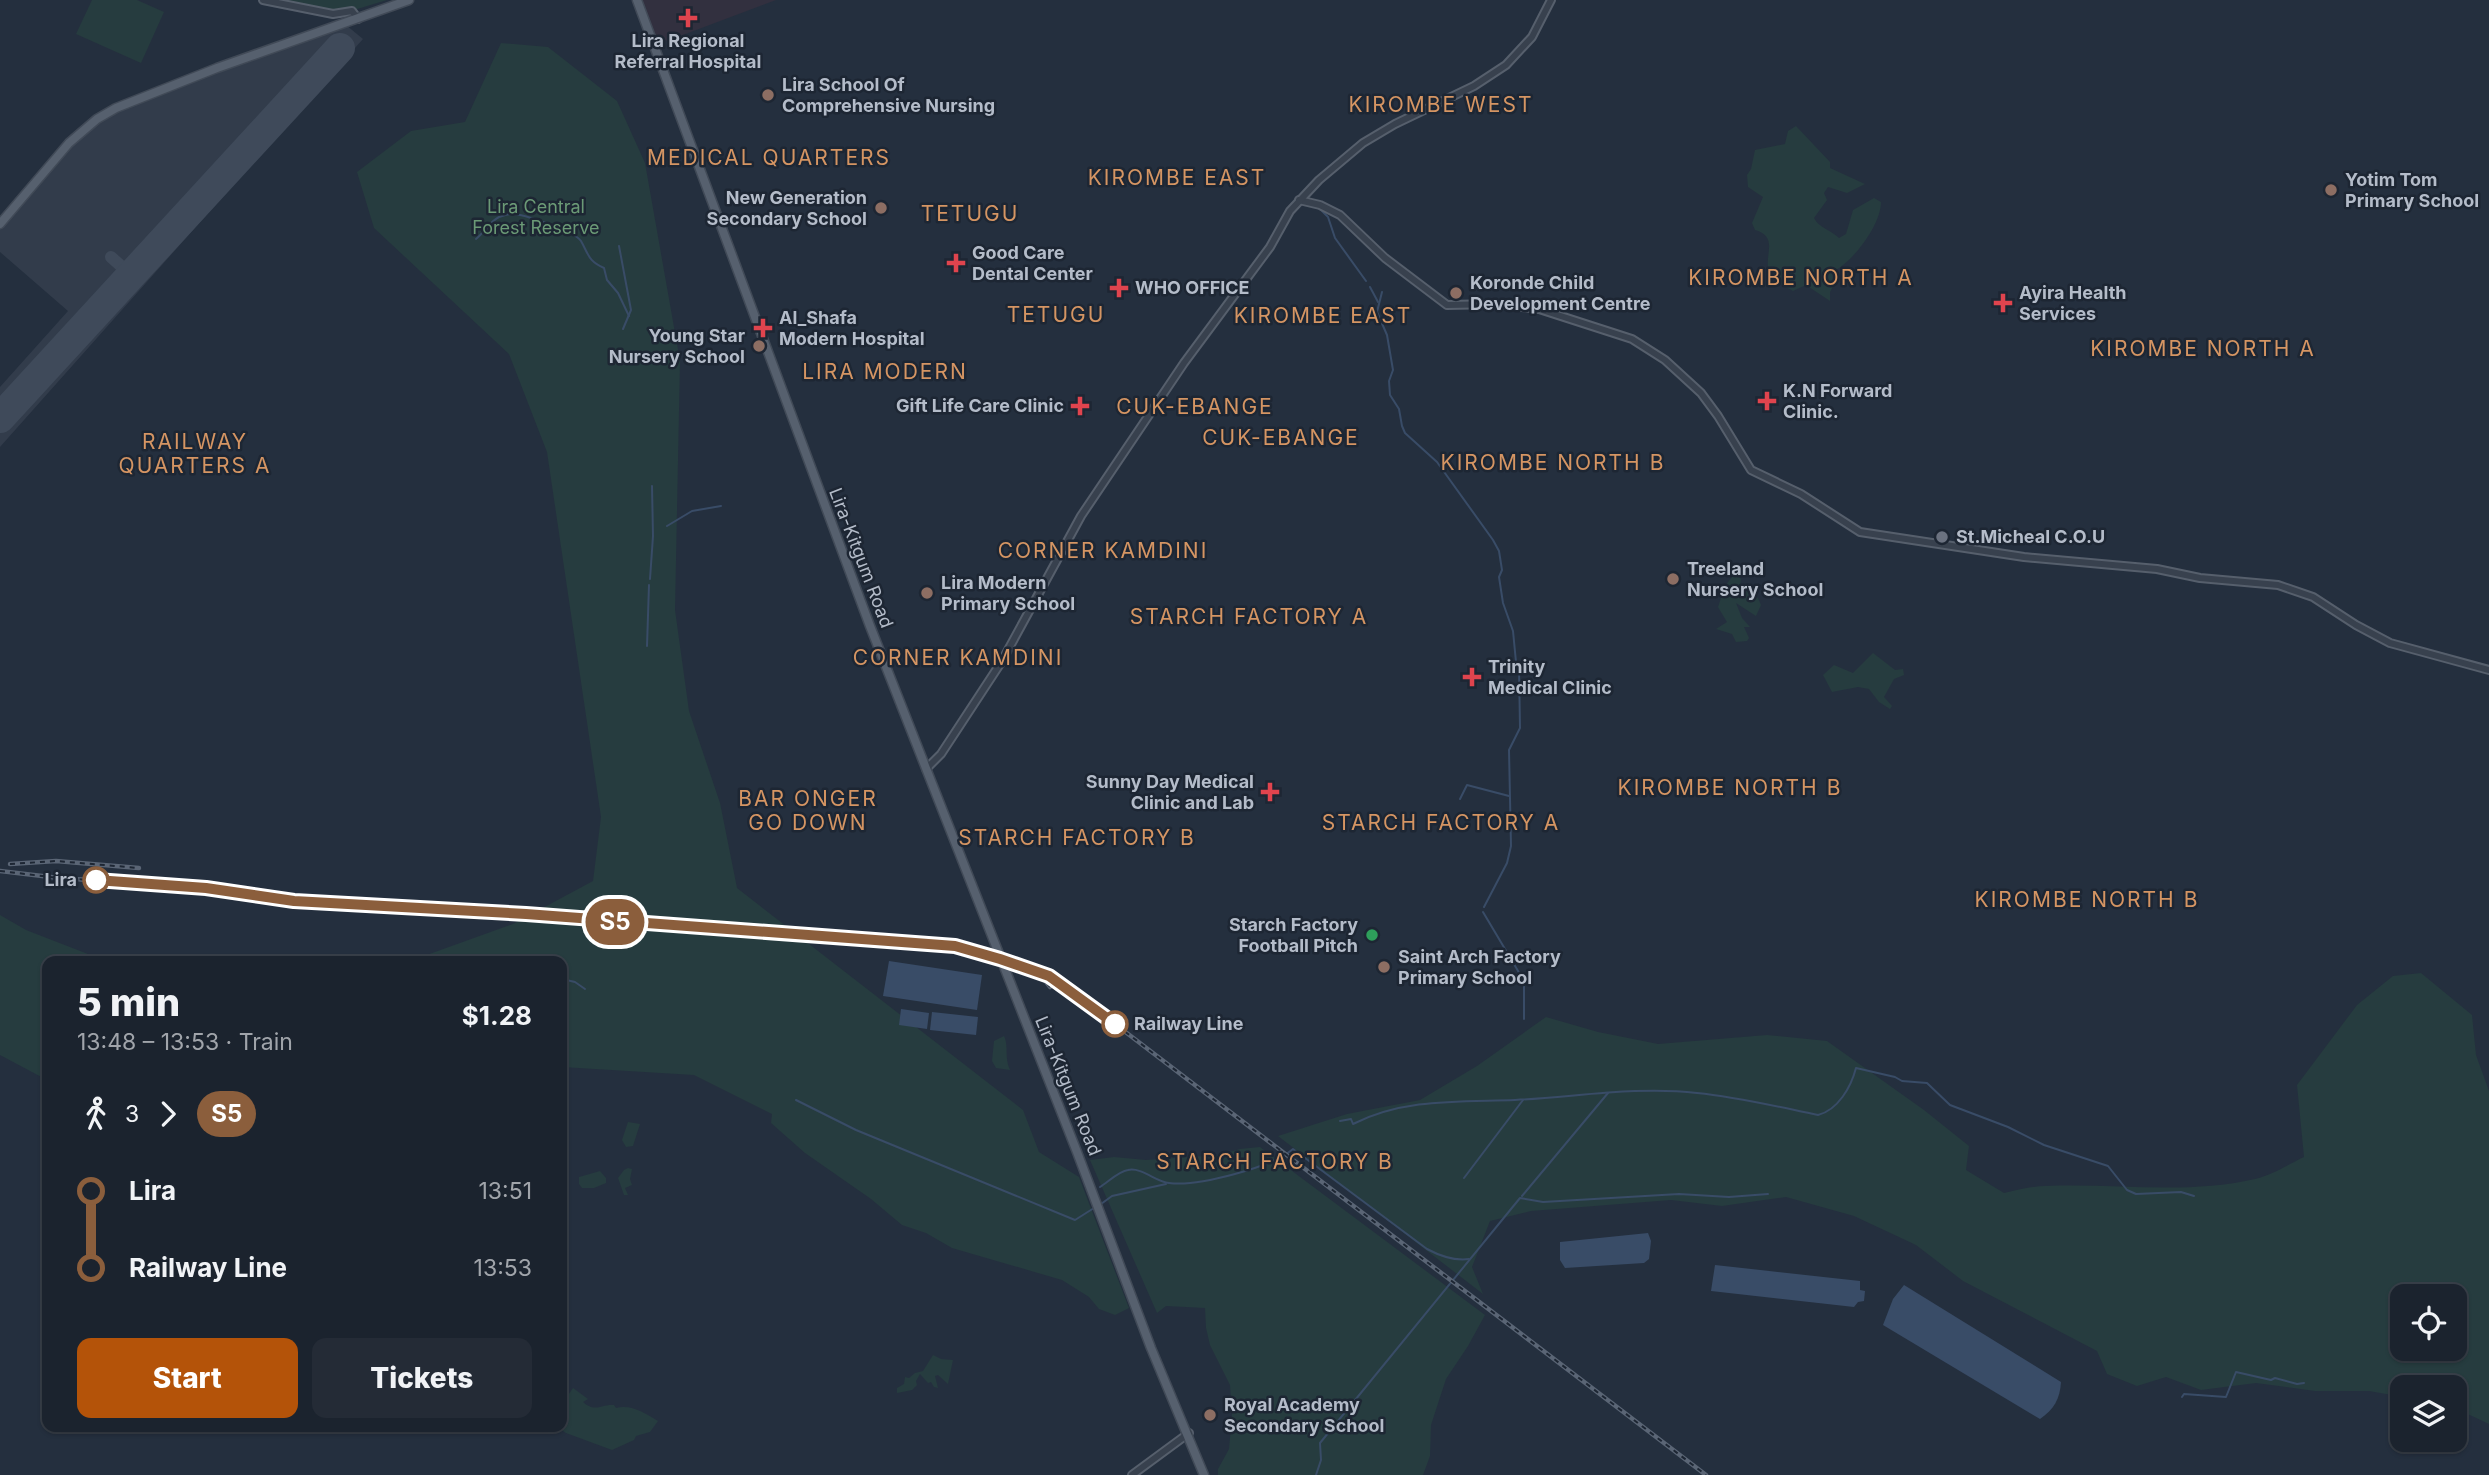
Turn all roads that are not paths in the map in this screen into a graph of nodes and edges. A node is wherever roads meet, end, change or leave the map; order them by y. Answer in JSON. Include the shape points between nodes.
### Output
{"nodes":[{"id":1,"x":263,"y":0,"type":"edge"},
{"id":2,"x":409,"y":0,"type":"edge"},
{"id":3,"x":637,"y":0,"type":"edge"},
{"id":4,"x":1551,"y":0,"type":"edge"},
{"id":5,"x":358,"y":19,"type":"junction"},
{"id":6,"x":1300,"y":200,"type":"junction"},
{"id":7,"x":0,"y":224,"type":"edge"},
{"id":8,"x":2489,"y":670,"type":"edge"},
{"id":9,"x":926,"y":769,"type":"junction"},
{"id":10,"x":1188,"y":1433,"type":"junction"},
{"id":11,"x":1132,"y":1475,"type":"edge"},
{"id":12,"x":1204,"y":1475,"type":"edge"}],
"edges":[{"from":1,"to":5,"type":"street","via":[[333,13],[352,11]]},
{"from":2,"to":5,"type":"main road"},
{"from":3,"to":9,"type":"main road","name":"Lira-Kitgum Road"},
{"from":4,"to":6,"type":"street","via":[[1532,37],[1506,65],[1363,143]]},
{"from":5,"to":7,"type":"main road","via":[[116,108],[69,143]]},
{"from":6,"to":8,"type":"street","via":[[1340,215],[1385,258],[1447,305],[1539,309],[1645,346],[1709,402],[1751,470],[1801,494],[1860,533],[2024,557],[2278,585],[2313,597],[2390,643]]},
{"from":6,"to":9,"type":"street","via":[[1122,453],[1070,534],[1002,661],[941,754]]},
{"from":9,"to":10,"type":"main road","name":"Lira-Kitgum Road"},
{"from":10,"to":11,"type":"street"},
{"from":10,"to":12,"type":"main road","name":"Lira-Kitgum Road"}]}
